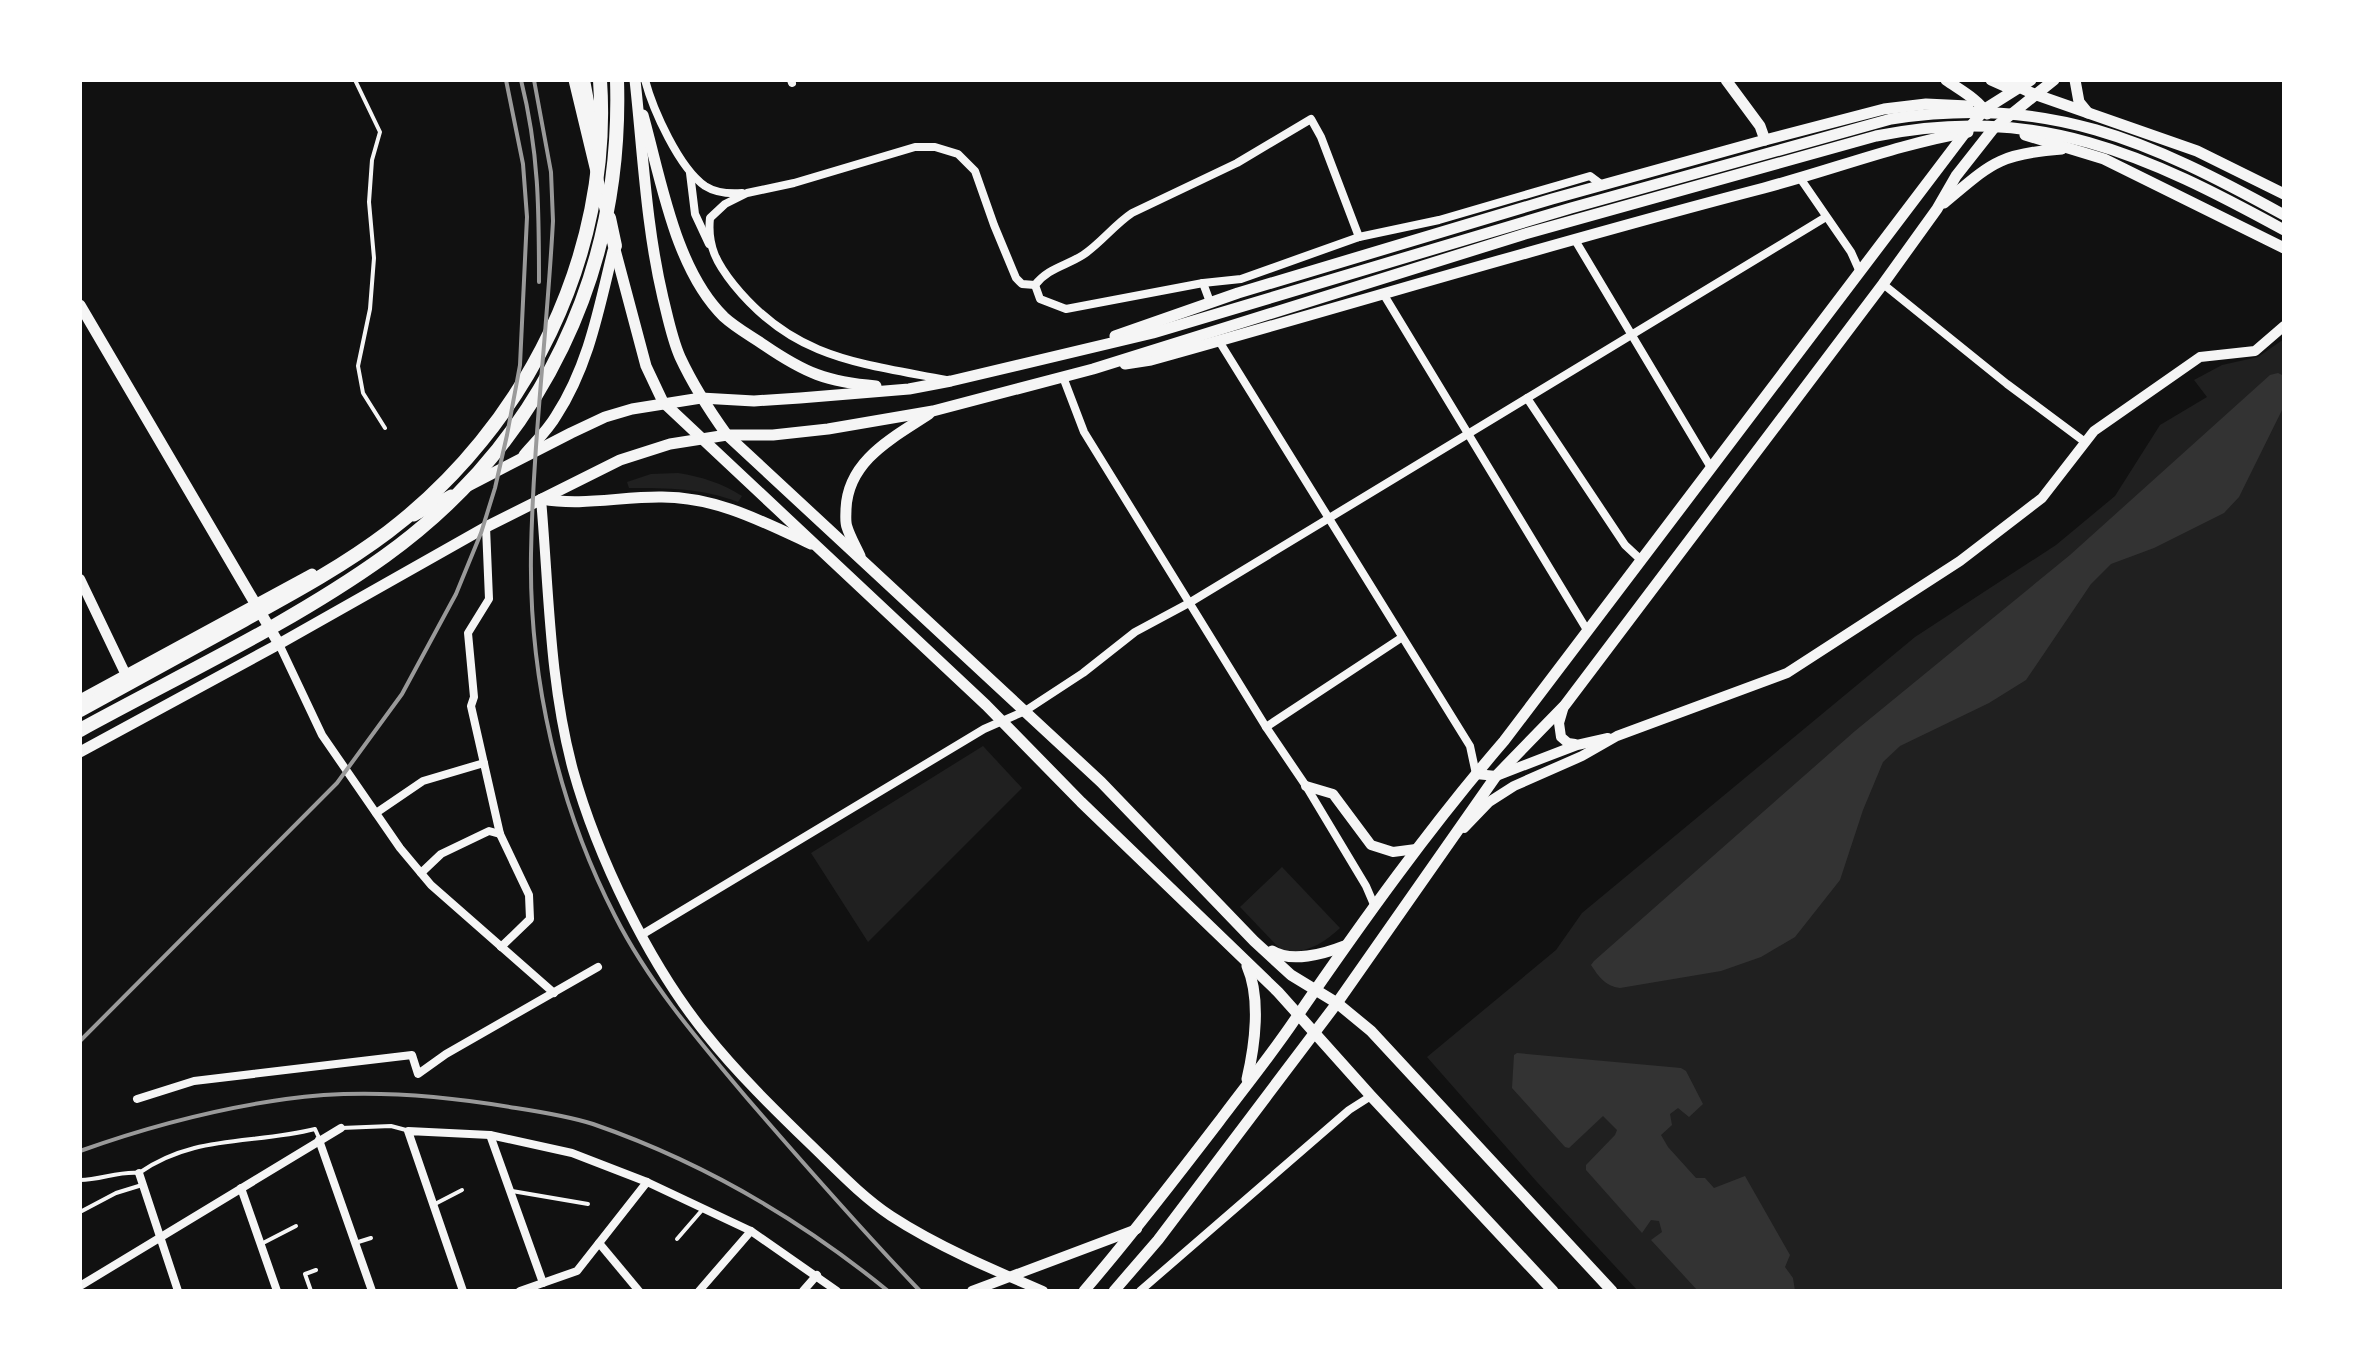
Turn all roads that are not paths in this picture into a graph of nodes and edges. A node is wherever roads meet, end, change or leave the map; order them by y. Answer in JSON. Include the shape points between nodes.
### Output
{"nodes":[{"id":1,"x":355,"y":80,"type":"edge"},
{"id":2,"x":574,"y":80,"type":"edge"},
{"id":3,"x":583,"y":80,"type":"edge"},
{"id":4,"x":594,"y":80,"type":"edge"},
{"id":5,"x":600,"y":80,"type":"edge"},
{"id":6,"x":617,"y":80,"type":"edge"},
{"id":7,"x":1726,"y":80,"type":"edge"},
{"id":8,"x":1946,"y":80,"type":"edge"},
{"id":9,"x":1991,"y":80,"type":"edge"},
{"id":10,"x":2004,"y":80,"type":"edge"},
{"id":11,"x":2031,"y":80,"type":"edge"},
{"id":12,"x":2054,"y":80,"type":"edge"},
{"id":13,"x":2075,"y":80,"type":"edge"},
{"id":14,"x":639,"y":81,"type":"edge"},
{"id":15,"x":2019,"y":87,"type":"junction"},
{"id":16,"x":2034,"y":94,"type":"junction"},
{"id":17,"x":1985,"y":109,"type":"junction"},
{"id":18,"x":2089,"y":113,"type":"junction"},
{"id":19,"x":1993,"y":129,"type":"junction"},
{"id":20,"x":1965,"y":133,"type":"junction"},
{"id":21,"x":2127,"y":138,"type":"junction"},
{"id":22,"x":1765,"y":140,"type":"junction"},
{"id":23,"x":2071,"y":149,"type":"junction"},
{"id":24,"x":690,"y":173,"type":"junction"},
{"id":25,"x":1800,"y":178,"type":"junction"},
{"id":26,"x":1602,"y":185,"type":"junction"},
{"id":27,"x":747,"y":193,"type":"junction"},
{"id":28,"x":2284,"y":194,"type":"edge"},
{"id":29,"x":1937,"y":209,"type":"junction"},
{"id":30,"x":2284,"y":215,"type":"edge"},
{"id":31,"x":1826,"y":217,"type":"junction"},
{"id":32,"x":2284,"y":230,"type":"edge"},
{"id":33,"x":1359,"y":237,"type":"junction"},
{"id":34,"x":1575,"y":240,"type":"junction"},
{"id":35,"x":615,"y":246,"type":"junction"},
{"id":36,"x":711,"y":248,"type":"junction"},
{"id":37,"x":2284,"y":248,"type":"edge"},
{"id":38,"x":1860,"y":272,"type":"junction"},
{"id":39,"x":1203,"y":283,"type":"junction"},
{"id":40,"x":1883,"y":284,"type":"junction"},
{"id":41,"x":1035,"y":285,"type":"junction"},
{"id":42,"x":1384,"y":295,"type":"junction"},
{"id":43,"x":1210,"y":302,"type":"junction"},
{"id":44,"x":80,"y":305,"type":"edge"},
{"id":45,"x":2284,"y":326,"type":"edge"},
{"id":46,"x":1632,"y":335,"type":"junction"},
{"id":47,"x":1219,"y":341,"type":"junction"},
{"id":48,"x":1085,"y":348,"type":"junction"},
{"id":49,"x":1093,"y":369,"type":"junction"},
{"id":50,"x":1063,"y":377,"type":"junction"},
{"id":51,"x":951,"y":381,"type":"junction"},
{"id":52,"x":909,"y":389,"type":"junction"},
{"id":53,"x":701,"y":398,"type":"junction"},
{"id":54,"x":1527,"y":398,"type":"junction"},
{"id":55,"x":663,"y":402,"type":"junction"},
{"id":56,"x":933,"y":411,"type":"junction"},
{"id":57,"x":385,"y":428,"type":"dead end"},
{"id":58,"x":1469,"y":434,"type":"junction"},
{"id":59,"x":727,"y":435,"type":"junction"},
{"id":60,"x":704,"y":439,"type":"junction"},
{"id":61,"x":2085,"y":442,"type":"junction"},
{"id":62,"x":521,"y":458,"type":"junction"},
{"id":63,"x":1710,"y":466,"type":"junction"},
{"id":64,"x":541,"y":499,"type":"junction"},
{"id":65,"x":1328,"y":519,"type":"junction"},
{"id":66,"x":486,"y":527,"type":"junction"},
{"id":67,"x":820,"y":548,"type":"junction"},
{"id":68,"x":1640,"y":559,"type":"junction"},
{"id":69,"x":864,"y":564,"type":"junction"},
{"id":70,"x":80,"y":579,"type":"edge"},
{"id":71,"x":1189,"y":603,"type":"junction"},
{"id":72,"x":256,"y":605,"type":"junction"},
{"id":73,"x":1587,"y":630,"type":"junction"},
{"id":74,"x":1401,"y":638,"type":"junction"},
{"id":75,"x":279,"y":644,"type":"junction"},
{"id":76,"x":126,"y":675,"type":"junction"},
{"id":77,"x":80,"y":700,"type":"edge"},
{"id":78,"x":1565,"y":705,"type":"junction"},
{"id":79,"x":80,"y":710,"type":"edge"},
{"id":80,"x":1025,"y":711,"type":"junction"},
{"id":81,"x":1003,"y":722,"type":"junction"},
{"id":82,"x":1266,"y":727,"type":"junction"},
{"id":83,"x":80,"y":730,"type":"edge"},
{"id":84,"x":1617,"y":736,"type":"junction"},
{"id":85,"x":1577,"y":745,"type":"junction"},
{"id":86,"x":80,"y":752,"type":"edge"},
{"id":87,"x":484,"y":763,"type":"junction"},
{"id":88,"x":1476,"y":774,"type":"junction"},
{"id":89,"x":1496,"y":776,"type":"junction"},
{"id":90,"x":1306,"y":786,"type":"junction"},
{"id":91,"x":376,"y":813,"type":"junction"},
{"id":92,"x":500,"y":834,"type":"junction"},
{"id":93,"x":1416,"y":849,"type":"junction"},
{"id":94,"x":1444,"y":850,"type":"junction"},
{"id":95,"x":421,"y":873,"type":"junction"},
{"id":96,"x":1375,"y":907,"type":"junction"},
{"id":97,"x":643,"y":934,"type":"junction"},
{"id":98,"x":1254,"y":941,"type":"junction"},
{"id":99,"x":1344,"y":946,"type":"junction"},
{"id":100,"x":501,"y":947,"type":"junction"},
{"id":101,"x":1244,"y":958,"type":"junction"},
{"id":102,"x":598,"y":967,"type":"dead end"},
{"id":103,"x":1314,"y":989,"type":"junction"},
{"id":104,"x":554,"y":993,"type":"junction"},
{"id":105,"x":1337,"y":1003,"type":"junction"},
{"id":106,"x":1298,"y":1016,"type":"junction"},
{"id":107,"x":1314,"y":1034,"type":"junction"},
{"id":108,"x":1246,"y":1086,"type":"junction"},
{"id":109,"x":1371,"y":1096,"type":"junction"},
{"id":110,"x":137,"y":1099,"type":"dead end"},
{"id":111,"x":341,"y":1128,"type":"joint"},
{"id":112,"x":408,"y":1131,"type":"junction"},
{"id":113,"x":490,"y":1135,"type":"junction"},
{"id":114,"x":319,"y":1140,"type":"junction"},
{"id":115,"x":139,"y":1173,"type":"junction"},
{"id":116,"x":80,"y":1180,"type":"edge"},
{"id":117,"x":647,"y":1182,"type":"junction"},
{"id":118,"x":142,"y":1185,"type":"junction"},
{"id":119,"x":241,"y":1188,"type":"junction"},
{"id":120,"x":462,"y":1190,"type":"dead end"},
{"id":121,"x":510,"y":1191,"type":"junction"},
{"id":122,"x":588,"y":1204,"type":"dead end"},
{"id":123,"x":433,"y":1205,"type":"junction"},
{"id":124,"x":704,"y":1207,"type":"junction"},
{"id":125,"x":80,"y":1212,"type":"edge"},
{"id":126,"x":296,"y":1226,"type":"dead end"},
{"id":127,"x":1139,"y":1228,"type":"junction"},
{"id":128,"x":751,"y":1231,"type":"junction"},
{"id":129,"x":160,"y":1237,"type":"junction"},
{"id":130,"x":371,"y":1238,"type":"dead end"},
{"id":131,"x":677,"y":1239,"type":"dead end"},
{"id":132,"x":355,"y":1243,"type":"junction"},
{"id":133,"x":599,"y":1243,"type":"junction"},
{"id":134,"x":261,"y":1244,"type":"junction"},
{"id":135,"x":316,"y":1270,"type":"dead end"},
{"id":136,"x":817,"y":1275,"type":"junction"},
{"id":137,"x":1009,"y":1276,"type":"junction"},
{"id":138,"x":543,"y":1283,"type":"junction"},
{"id":139,"x":81,"y":1288,"type":"edge"},
{"id":140,"x":1550,"y":1290,"type":"edge"},
{"id":141,"x":178,"y":1291,"type":"edge"},
{"id":142,"x":277,"y":1291,"type":"edge"},
{"id":143,"x":311,"y":1291,"type":"edge"},
{"id":144,"x":372,"y":1291,"type":"edge"},
{"id":145,"x":463,"y":1291,"type":"edge"},
{"id":146,"x":520,"y":1291,"type":"edge"},
{"id":147,"x":639,"y":1291,"type":"edge"},
{"id":148,"x":699,"y":1291,"type":"edge"},
{"id":149,"x":803,"y":1291,"type":"edge"},
{"id":150,"x":837,"y":1291,"type":"edge"},
{"id":151,"x":972,"y":1291,"type":"edge"},
{"id":152,"x":1043,"y":1291,"type":"edge"},
{"id":153,"x":1084,"y":1291,"type":"edge"},
{"id":154,"x":1114,"y":1291,"type":"edge"},
{"id":155,"x":1140,"y":1291,"type":"edge"},
{"id":156,"x":1612,"y":1291,"type":"edge"}],
"edges":[{"from":1,"to":57,"type":"lane","via":[[380,132],[369,202],[374,258],[370,309],[358,366],[363,393]]},
{"from":2,"to":35,"type":"main road"},
{"from":3,"to":35,"type":"highway"},
{"from":4,"to":35,"type":"main road"},
{"from":5,"to":79,"type":"highway","via":[[598,166],[572,281],[529,375],[484,439],[432,495],[355,556]]},
{"from":6,"to":83,"type":"highway","via":[[610,200],[578,315],[540,388],[500,445],[467,484],[384,557],[282,620]]},
{"from":7,"to":22,"type":"main road"},
{"from":8,"to":17,"type":"main road"},
{"from":9,"to":21,"type":"main road"},
{"from":10,"to":15,"type":"main road"},
{"from":11,"to":15,"type":"main road"},
{"from":12,"to":16,"type":"main road"},
{"from":13,"to":18,"type":"main road","via":[[2079,102]]},
{"from":14,"to":24,"type":"street"},
{"from":14,"to":52,"type":"main road","via":[[683,249],[701,288],[724,316],[790,364],[826,380]]},
{"from":14,"to":53,"type":"main road","via":[[641,159],[655,263],[679,355]]},
{"from":15,"to":16,"type":"main road"},
{"from":15,"to":17,"type":"main road"},
{"from":16,"to":18,"type":"main road"},
{"from":16,"to":19,"type":"main road"},
{"from":17,"to":19,"type":"main road"},
{"from":17,"to":20,"type":"main road"},
{"from":17,"to":22,"type":"main road","via":[[1954,104],[1884,109]]},
{"from":18,"to":28,"type":"main road","via":[[2197,151]]},
{"from":19,"to":20,"type":"main road"},
{"from":19,"to":23,"type":"main road"},
{"from":19,"to":29,"type":"main road"},
{"from":20,"to":25,"type":"main road"},
{"from":20,"to":38,"type":"main road"},
{"from":21,"to":30,"type":"main road"},
{"from":21,"to":48,"type":"main road","via":[[2042,116],[2005,113],[1935,112],[1891,119],[1153,333]]},
{"from":22,"to":26,"type":"main road"},
{"from":23,"to":29,"type":"main road","via":[[2019,153],[1996,161]]},
{"from":23,"to":37,"type":"main road","via":[[2146,178]]},
{"from":24,"to":27,"type":"street","via":[[713,190]]},
{"from":24,"to":36,"type":"street","via":[[695,214]]},
{"from":25,"to":31,"type":"street"},
{"from":25,"to":34,"type":"main road"},
{"from":26,"to":33,"type":"street","via":[[1590,176]]},
{"from":26,"to":43,"type":"main road"},
{"from":27,"to":36,"type":"street","via":[[710,218]]},
{"from":27,"to":41,"type":"street","via":[[915,147],[958,154],[975,171],[1016,278]]},
{"from":29,"to":40,"type":"main road"},
{"from":31,"to":38,"type":"street"},
{"from":31,"to":46,"type":"street"},
{"from":32,"to":49,"type":"main road","via":[[2160,168],[2077,138],[1987,126],[1918,127],[1525,234]]},
{"from":33,"to":39,"type":"street","via":[[1241,279]]},
{"from":33,"to":41,"type":"street","via":[[1311,119],[1237,163],[1132,213],[1085,254],[1045,272]]},
{"from":34,"to":42,"type":"main road"},
{"from":34,"to":46,"type":"street"},
{"from":35,"to":55,"type":"main road","via":[[646,366]]},
{"from":35,"to":62,"type":"main road","via":[[591,345],[555,418]]},
{"from":36,"to":51,"type":"street","via":[[744,297],[799,342],[829,355]]},
{"from":38,"to":63,"type":"main road"},
{"from":39,"to":41,"type":"street","via":[[1066,309],[1040,299]]},
{"from":39,"to":43,"type":"street"},
{"from":40,"to":61,"type":"street"},
{"from":40,"to":78,"type":"main road"},
{"from":42,"to":47,"type":"main road"},
{"from":42,"to":58,"type":"street"},
{"from":43,"to":48,"type":"main road"},
{"from":44,"to":72,"type":"main road"},
{"from":45,"to":61,"type":"street","via":[[2255,351],[2200,357]]},
{"from":46,"to":54,"type":"street"},
{"from":46,"to":63,"type":"street"},
{"from":47,"to":49,"type":"main road"},
{"from":47,"to":65,"type":"street"},
{"from":48,"to":51,"type":"main road"},
{"from":49,"to":50,"type":"main road"},
{"from":50,"to":56,"type":"main road"},
{"from":50,"to":71,"type":"street","via":[[1084,432]]},
{"from":51,"to":52,"type":"main road"},
{"from":52,"to":53,"type":"main road","via":[[754,401]]},
{"from":53,"to":55,"type":"main road"},
{"from":53,"to":59,"type":"main road"},
{"from":54,"to":58,"type":"street"},
{"from":54,"to":68,"type":"street","via":[[1625,545]]},
{"from":55,"to":60,"type":"main road"},
{"from":55,"to":62,"type":"main road","via":[[605,417]]},
{"from":56,"to":59,"type":"main road","via":[[828,429]]},
{"from":56,"to":69,"type":"main road","via":[[879,447],[851,482],[846,525]]},
{"from":58,"to":65,"type":"street"},
{"from":58,"to":73,"type":"street"},
{"from":59,"to":60,"type":"main road"},
{"from":59,"to":69,"type":"main road"},
{"from":60,"to":64,"type":"main road","via":[[620,460]]},
{"from":60,"to":67,"type":"main road"},
{"from":61,"to":84,"type":"street","via":[[2042,498],[1960,561],[1787,673]]},
{"from":62,"to":72,"type":"main road"},
{"from":63,"to":68,"type":"main road"},
{"from":64,"to":66,"type":"main road"},
{"from":64,"to":67,"type":"main road","via":[[569,504],[696,499],[733,509]]},
{"from":64,"to":97,"type":"street","via":[[556,683],[573,769],[601,853]]},
{"from":65,"to":71,"type":"street"},
{"from":65,"to":74,"type":"street"},
{"from":66,"to":75,"type":"main road"},
{"from":66,"to":87,"type":"street","via":[[489,599],[468,633],[471,706]]},
{"from":67,"to":81,"type":"main road"},
{"from":68,"to":73,"type":"main road"},
{"from":69,"to":80,"type":"main road"},
{"from":70,"to":76,"type":"street"},
{"from":71,"to":80,"type":"street","via":[[1135,632]]},
{"from":71,"to":82,"type":"street"},
{"from":72,"to":75,"type":"main road"},
{"from":72,"to":76,"type":"main road"},
{"from":73,"to":88,"type":"main road"},
{"from":74,"to":82,"type":"street"},
{"from":74,"to":88,"type":"street","via":[[1470,746]]},
{"from":75,"to":86,"type":"main road"},
{"from":75,"to":91,"type":"street","via":[[322,735]]},
{"from":76,"to":77,"type":"main road"},
{"from":78,"to":85,"type":"street","via":[[1561,737]]},
{"from":78,"to":89,"type":"main road"},
{"from":80,"to":81,"type":"street"},
{"from":80,"to":98,"type":"main road"},
{"from":81,"to":97,"type":"street"},
{"from":81,"to":101,"type":"main road"},
{"from":82,"to":90,"type":"street"},
{"from":84,"to":85,"type":"street"},
{"from":84,"to":94,"type":"street","via":[[1489,802]]},
{"from":85,"to":89,"type":"street"},
{"from":87,"to":91,"type":"street","via":[[423,781]]},
{"from":87,"to":92,"type":"street"},
{"from":88,"to":89,"type":"street"},
{"from":88,"to":93,"type":"main road"},
{"from":89,"to":94,"type":"main road"},
{"from":90,"to":93,"type":"street","via":[[1333,794],[1371,845],[1393,852]]},
{"from":90,"to":96,"type":"street"},
{"from":91,"to":95,"type":"street"},
{"from":92,"to":95,"type":"street","via":[[477,836],[441,854]]},
{"from":92,"to":100,"type":"street","via":[[529,895],[530,919]]},
{"from":93,"to":96,"type":"main road"},
{"from":94,"to":105,"type":"main road"},
{"from":95,"to":100,"type":"street"},
{"from":96,"to":99,"type":"main road"},
{"from":97,"to":137,"type":"street","via":[[706,1034],[854,1187],[891,1216]]},
{"from":98,"to":99,"type":"main road","via":[[1279,956]]},
{"from":98,"to":103,"type":"main road"},
{"from":99,"to":103,"type":"main road"},
{"from":100,"to":104,"type":"street"},
{"from":101,"to":106,"type":"main road"},
{"from":101,"to":108,"type":"main road","via":[[1253,979],[1254,1021]]},
{"from":102,"to":104,"type":"street"},
{"from":103,"to":105,"type":"main road"},
{"from":103,"to":106,"type":"main road"},
{"from":104,"to":110,"type":"street","via":[[418,1074],[412,1055],[194,1081]]},
{"from":105,"to":107,"type":"main road"},
{"from":105,"to":156,"type":"main road","via":[[1371,1031]]},
{"from":106,"to":107,"type":"main road"},
{"from":106,"to":108,"type":"main road"},
{"from":107,"to":109,"type":"main road"},
{"from":107,"to":154,"type":"main road"},
{"from":108,"to":127,"type":"main road"},
{"from":109,"to":140,"type":"main road"},
{"from":109,"to":155,"type":"street"},
{"from":111,"to":112,"type":"lane","via":[[391,1126]]},
{"from":111,"to":114,"type":"street"},
{"from":112,"to":113,"type":"street"},
{"from":112,"to":123,"type":"street"},
{"from":113,"to":117,"type":"street","via":[[572,1153]]},
{"from":113,"to":121,"type":"street"},
{"from":114,"to":115,"type":"lane","via":[[315,1129],[225,1141],[161,1158]]},
{"from":114,"to":119,"type":"street"},
{"from":114,"to":132,"type":"street"},
{"from":115,"to":116,"type":"lane"},
{"from":115,"to":118,"type":"street"},
{"from":117,"to":124,"type":"street"},
{"from":117,"to":133,"type":"street"},
{"from":118,"to":125,"type":"lane"},
{"from":118,"to":129,"type":"street"},
{"from":119,"to":129,"type":"street"},
{"from":119,"to":134,"type":"street"},
{"from":120,"to":123,"type":"lane"},
{"from":121,"to":122,"type":"lane"},
{"from":121,"to":138,"type":"street"},
{"from":123,"to":145,"type":"street"},
{"from":124,"to":128,"type":"street"},
{"from":124,"to":131,"type":"lane"},
{"from":126,"to":134,"type":"lane"},
{"from":127,"to":137,"type":"street"},
{"from":127,"to":153,"type":"main road"},
{"from":128,"to":136,"type":"street"},
{"from":128,"to":148,"type":"street"},
{"from":129,"to":139,"type":"street"},
{"from":129,"to":141,"type":"street"},
{"from":130,"to":132,"type":"lane"},
{"from":132,"to":144,"type":"street"},
{"from":133,"to":138,"type":"street","via":[[577,1271]]},
{"from":133,"to":147,"type":"street"},
{"from":134,"to":142,"type":"street"},
{"from":135,"to":143,"type":"lane","via":[[305,1274]]},
{"from":136,"to":149,"type":"street"},
{"from":136,"to":150,"type":"street"},
{"from":137,"to":151,"type":"street"},
{"from":137,"to":152,"type":"street"},
{"from":138,"to":146,"type":"street"}]}
